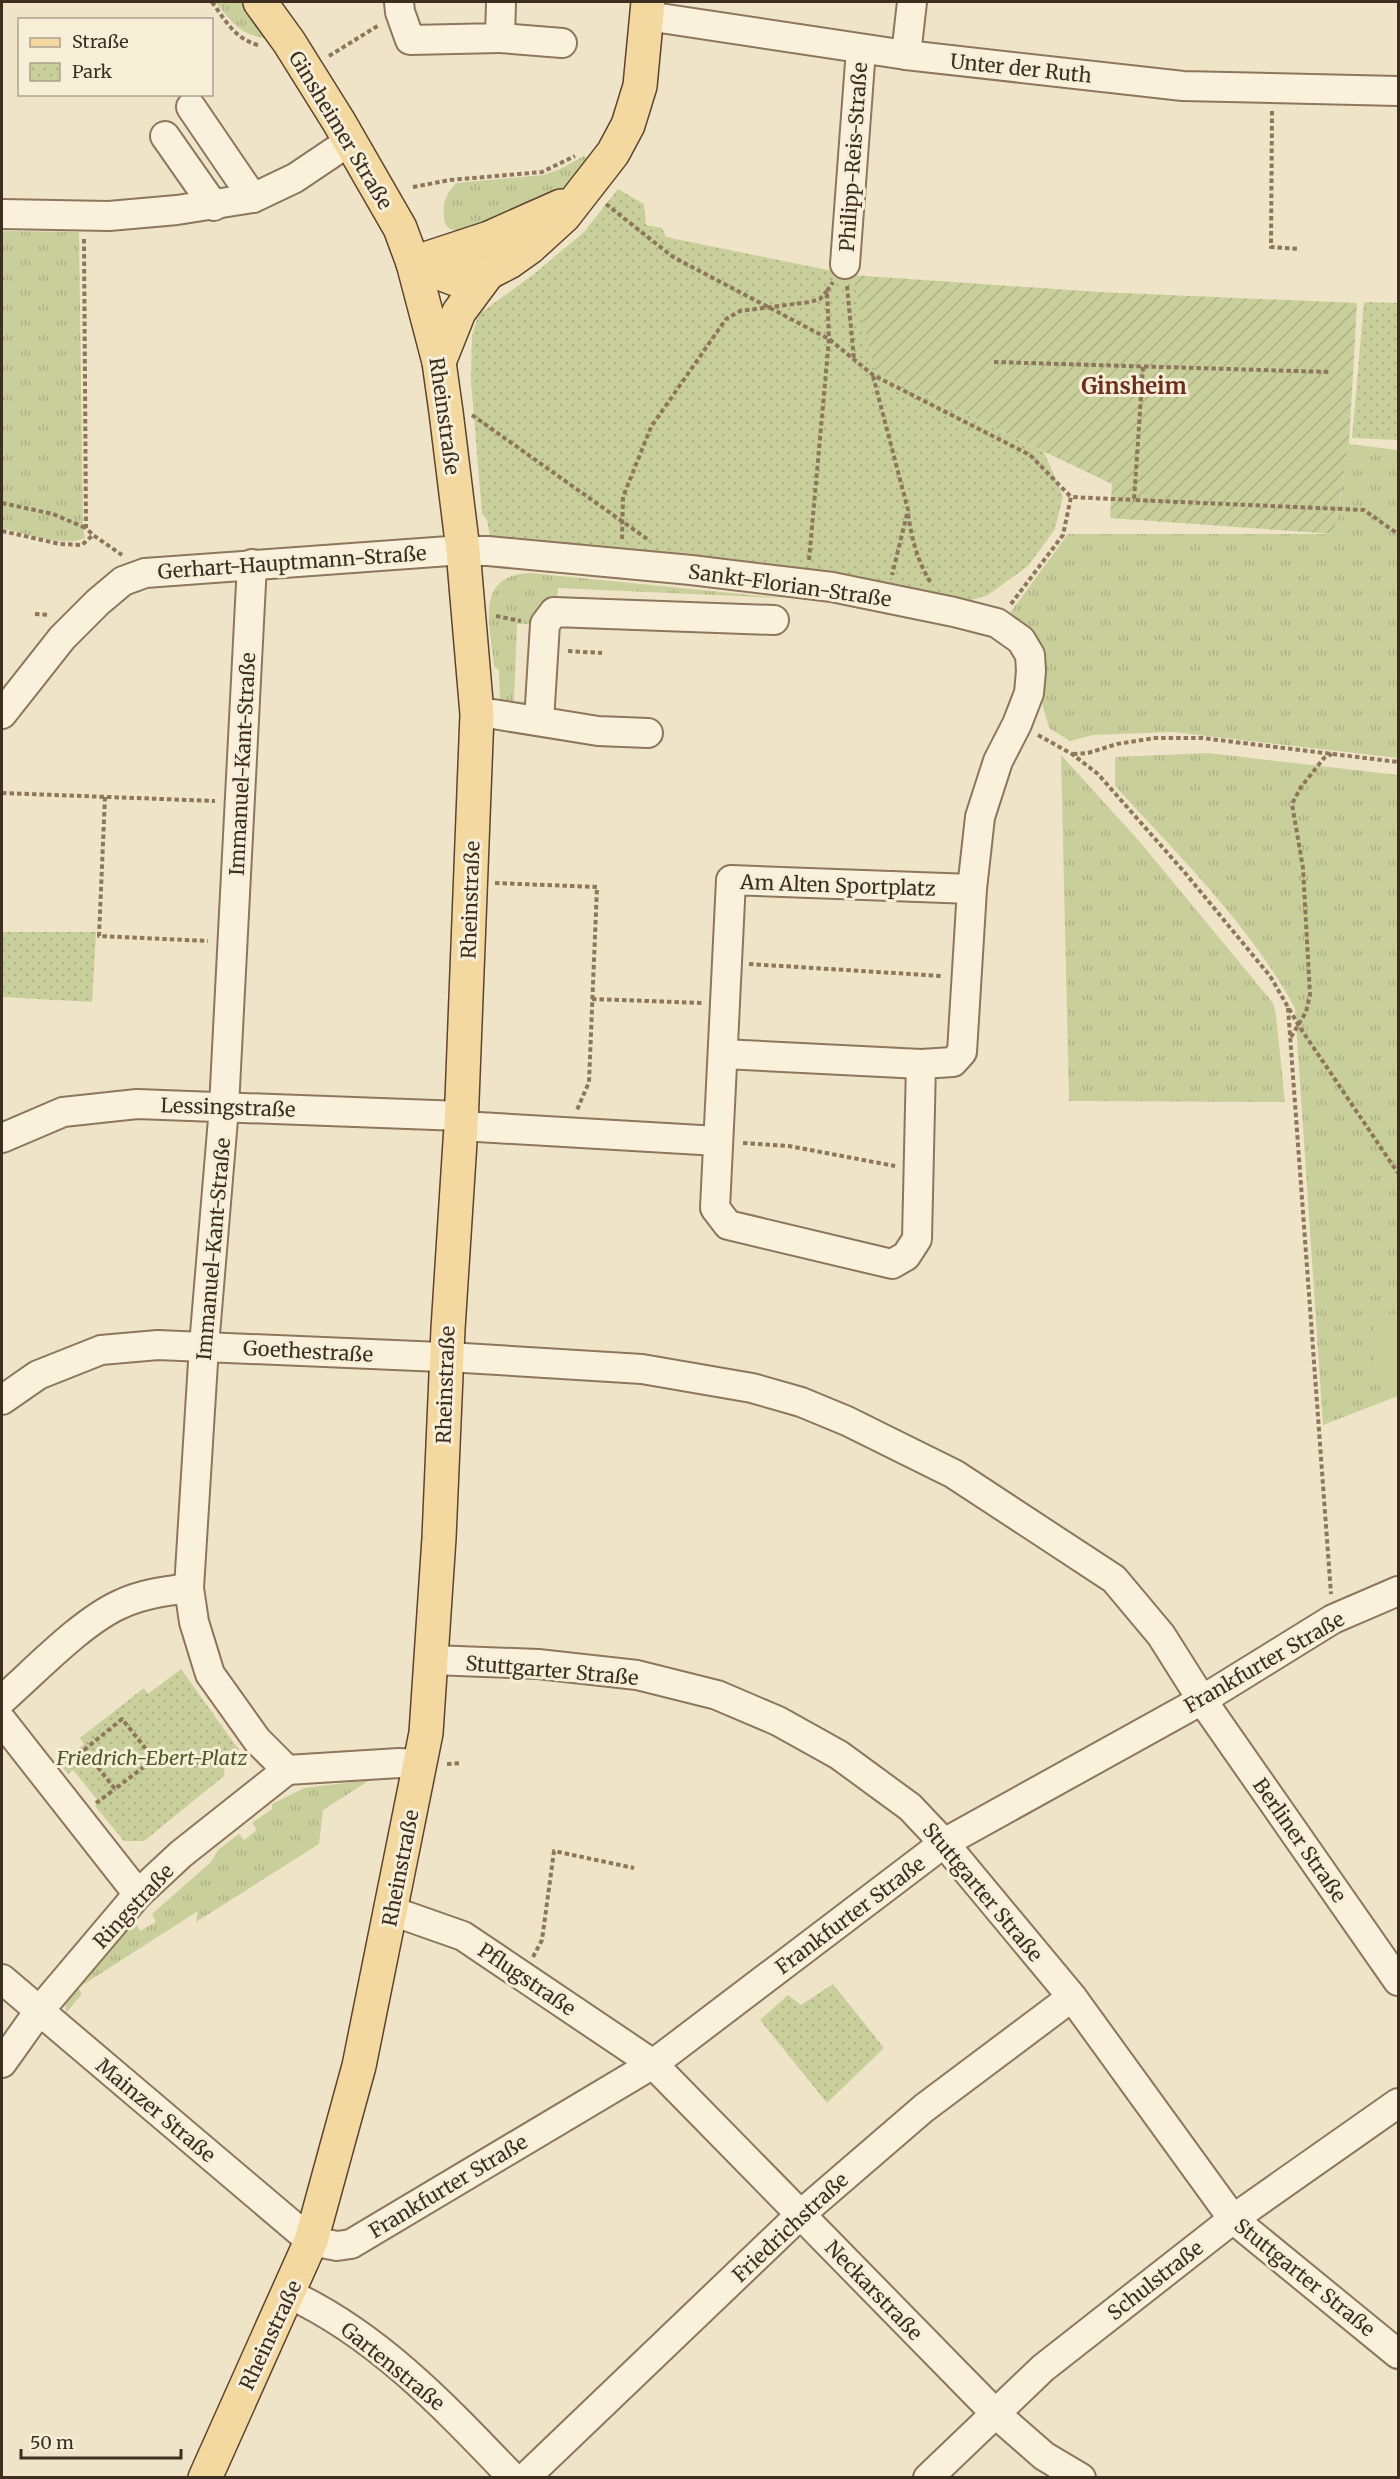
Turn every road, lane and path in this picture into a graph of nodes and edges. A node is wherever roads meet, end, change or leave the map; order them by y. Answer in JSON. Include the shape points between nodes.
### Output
{"nodes":[{"id":1,"x":212,"y":2,"type":"edge"},
{"id":2,"x":260,"y":2,"type":"edge"},
{"id":3,"x":501,"y":2,"type":"edge"},
{"id":4,"x":912,"y":2,"type":"edge"},
{"id":5,"x":400,"y":7,"type":"edge"},
{"id":6,"x":647,"y":9,"type":"edge"},
{"id":7,"x":713,"y":14,"type":"edge"},
{"id":8,"x":500,"y":38,"type":"junction"},
{"id":9,"x":562,"y":43,"type":"dead end"},
{"id":10,"x":258,"y":45,"type":"dead end"},
{"id":11,"x":861,"y":49,"type":"junction"},
{"id":12,"x":906,"y":56,"type":"junction"},
{"id":13,"x":323,"y":60,"type":"dead end"},
{"id":14,"x":1272,"y":89,"type":"junction"},
{"id":15,"x":1398,"y":91,"type":"edge"},
{"id":16,"x":191,"y":107,"type":"dead end"},
{"id":17,"x":165,"y":136,"type":"dead end"},
{"id":18,"x":350,"y":141,"type":"junction"},
{"id":19,"x":583,"y":152,"type":"dead end"},
{"id":20,"x":413,"y":187,"type":"dead end"},
{"id":21,"x":253,"y":198,"type":"junction"},
{"id":22,"x":588,"y":199,"type":"junction"},
{"id":23,"x":214,"y":206,"type":"junction"},
{"id":24,"x":2,"y":214,"type":"edge"},
{"id":25,"x":84,"y":217,"type":"junction"},
{"id":26,"x":1300,"y":249,"type":"dead end"},
{"id":27,"x":413,"y":263,"type":"junction"},
{"id":28,"x":845,"y":264,"type":"junction"},
{"id":29,"x":488,"y":273,"type":"junction"},
{"id":30,"x":827,"y":291,"type":"junction"},
{"id":31,"x":766,"y":307,"type":"junction"},
{"id":32,"x":829,"y":339,"type":"junction"},
{"id":33,"x":854,"y":360,"type":"junction"},
{"id":34,"x":439,"y":362,"type":"junction"},
{"id":35,"x":994,"y":362,"type":"dead end"},
{"id":36,"x":1143,"y":367,"type":"junction"},
{"id":37,"x":1329,"y":372,"type":"dead end"},
{"id":38,"x":873,"y":375,"type":"junction"},
{"id":39,"x":467,"y":412,"type":"dead end"},
{"id":40,"x":1071,"y":497,"type":"junction"},
{"id":41,"x":1134,"y":500,"type":"junction"},
{"id":42,"x":2,"y":503,"type":"edge"},
{"id":43,"x":908,"y":510,"type":"junction"},
{"id":44,"x":623,"y":522,"type":"junction"},
{"id":45,"x":86,"y":528,"type":"junction"},
{"id":46,"x":2,"y":531,"type":"edge"},
{"id":47,"x":1398,"y":534,"type":"edge"},
{"id":48,"x":93,"y":535,"type":"junction"},
{"id":49,"x":652,"y":542,"type":"dead end"},
{"id":50,"x":463,"y":550,"type":"junction"},
{"id":51,"x":252,"y":564,"type":"junction"},
{"id":52,"x":621,"y":564,"type":"junction"},
{"id":53,"x":145,"y":573,"type":"junction"},
{"id":54,"x":807,"y":584,"type":"junction"},
{"id":55,"x":886,"y":598,"type":"junction"},
{"id":56,"x":954,"y":612,"type":"junction"},
{"id":57,"x":486,"y":613,"type":"dead end"},
{"id":58,"x":774,"y":620,"type":"dead end"},
{"id":59,"x":998,"y":623,"type":"junction"},
{"id":60,"x":544,"y":637,"type":"junction"},
{"id":61,"x":602,"y":653,"type":"dead end"},
{"id":62,"x":2,"y":714,"type":"edge"},
{"id":63,"x":477,"y":714,"type":"junction"},
{"id":64,"x":539,"y":721,"type":"junction"},
{"id":65,"x":1017,"y":724,"type":"junction"},
{"id":66,"x":648,"y":733,"type":"dead end"},
{"id":67,"x":1333,"y":753,"type":"junction"},
{"id":68,"x":1072,"y":754,"type":"junction"},
{"id":69,"x":1398,"y":762,"type":"edge"},
{"id":70,"x":2,"y":793,"type":"edge"},
{"id":71,"x":105,"y":797,"type":"junction"},
{"id":72,"x":240,"y":801,"type":"junction"},
{"id":73,"x":486,"y":882,"type":"dead end"},
{"id":74,"x":972,"y":889,"type":"junction"},
{"id":75,"x":232,"y":943,"type":"junction"},
{"id":76,"x":727,"y":963,"type":"junction"},
{"id":77,"x":967,"y":978,"type":"junction"},
{"id":78,"x":592,"y":999,"type":"junction"},
{"id":79,"x":725,"y":1004,"type":"junction"},
{"id":80,"x":1288,"y":1008,"type":"junction"},
{"id":81,"x":1299,"y":1026,"type":"junction"},
{"id":82,"x":1290,"y":1037,"type":"junction"},
{"id":83,"x":723,"y":1054,"type":"junction"},
{"id":84,"x":921,"y":1064,"type":"junction"},
{"id":85,"x":224,"y":1107,"type":"junction"},
{"id":86,"x":461,"y":1121,"type":"junction"},
{"id":87,"x":581,"y":1132,"type":"junction"},
{"id":88,"x":2,"y":1138,"type":"edge"},
{"id":89,"x":718,"y":1141,"type":"junction"},
{"id":90,"x":918,"y":1170,"type":"junction"},
{"id":91,"x":1398,"y":1173,"type":"edge"},
{"id":92,"x":204,"y":1346,"type":"junction"},
{"id":93,"x":446,"y":1357,"type":"junction"},
{"id":94,"x":2,"y":1400,"type":"edge"},
{"id":95,"x":189,"y":1588,"type":"junction"},
{"id":96,"x":1398,"y":1591,"type":"edge"},
{"id":97,"x":1333,"y":1619,"type":"junction"},
{"id":98,"x":432,"y":1660,"type":"junction"},
{"id":99,"x":2,"y":1700,"type":"edge"},
{"id":100,"x":1202,"y":1700,"type":"junction"},
{"id":101,"x":2,"y":1722,"type":"edge"},
{"id":102,"x":84,"y":1750,"type":"junction"},
{"id":103,"x":154,"y":1759,"type":"junction"},
{"id":104,"x":460,"y":1763,"type":"dead end"},
{"id":105,"x":434,"y":1764,"type":"junction"},
{"id":106,"x":225,"y":1765,"type":"dead end"},
{"id":107,"x":62,"y":1767,"type":"dead end"},
{"id":108,"x":287,"y":1770,"type":"junction"},
{"id":109,"x":115,"y":1789,"type":"junction"},
{"id":110,"x":99,"y":1801,"type":"dead end"},
{"id":111,"x":944,"y":1843,"type":"junction"},
{"id":112,"x":634,"y":1868,"type":"dead end"},
{"id":113,"x":138,"y":1894,"type":"junction"},
{"id":114,"x":392,"y":1911,"type":"junction"},
{"id":115,"x":524,"y":1976,"type":"junction"},
{"id":116,"x":2,"y":1979,"type":"edge"},
{"id":117,"x":1398,"y":1981,"type":"edge"},
{"id":118,"x":1072,"y":1997,"type":"junction"},
{"id":119,"x":39,"y":2011,"type":"junction"},
{"id":120,"x":2,"y":2063,"type":"edge"},
{"id":121,"x":653,"y":2064,"type":"junction"},
{"id":122,"x":1398,"y":2103,"type":"edge"},
{"id":123,"x":801,"y":2214,"type":"junction"},
{"id":124,"x":1233,"y":2219,"type":"junction"},
{"id":125,"x":311,"y":2241,"type":"junction"},
{"id":126,"x":289,"y":2294,"type":"junction"},
{"id":127,"x":1398,"y":2354,"type":"edge"},
{"id":128,"x":996,"y":2414,"type":"junction"},
{"id":129,"x":205,"y":2478,"type":"edge"},
{"id":130,"x":513,"y":2478,"type":"edge"},
{"id":131,"x":525,"y":2478,"type":"edge"},
{"id":132,"x":928,"y":2478,"type":"edge"},
{"id":133,"x":1081,"y":2478,"type":"edge"}],
"edges":[{"from":1,"to":10,"type":"path","via":[[232,30]]},
{"from":2,"to":18,"type":"main road","name":"Ginsheimer Straße"},
{"from":3,"to":8,"type":"street"},
{"from":4,"to":12,"type":"street"},
{"from":5,"to":8,"type":"street","via":[[410,40]]},
{"from":5,"to":13,"type":"path"},
{"from":6,"to":7,"type":"street","name":"Unter der Ruth"},
{"from":6,"to":22,"type":"main road","via":[[640,86],[628,125]]},
{"from":7,"to":11,"type":"street","name":"Unter der Ruth"},
{"from":8,"to":9,"type":"street"},
{"from":11,"to":12,"type":"street","name":"Unter der Ruth"},
{"from":11,"to":28,"type":"street","name":"Philipp-Reis-Straße"},
{"from":12,"to":14,"type":"street","name":"Unter der Ruth","via":[[1183,86]]},
{"from":14,"to":15,"type":"street","name":"Unter der Ruth"},
{"from":14,"to":26,"type":"path","via":[[1270,248]]},
{"from":16,"to":21,"type":"street"},
{"from":17,"to":23,"type":"street"},
{"from":18,"to":21,"type":"street","via":[[295,178]]},
{"from":18,"to":27,"type":"main road","name":"Ginsheimer Straße","via":[[400,228]]},
{"from":19,"to":20,"type":"path","via":[[542,172]]},
{"from":21,"to":23,"type":"street"},
{"from":22,"to":27,"type":"main road"},
{"from":22,"to":29,"type":"main road","via":[[509,262]]},
{"from":22,"to":31,"type":"path","via":[[673,257]]},
{"from":23,"to":25,"type":"street"},
{"from":24,"to":25,"type":"street"},
{"from":25,"to":45,"type":"path"},
{"from":27,"to":29,"type":"main road","via":[[454,279]]},
{"from":27,"to":34,"type":"main road","name":"Rheinstraße"},
{"from":28,"to":30,"type":"path"},
{"from":28,"to":33,"type":"path"},
{"from":29,"to":34,"type":"main road","via":[[459,312]]},
{"from":30,"to":31,"type":"path","via":[[810,302]]},
{"from":30,"to":32,"type":"path"},
{"from":31,"to":32,"type":"path"},
{"from":31,"to":44,"type":"path","via":[[740,311],[726,319],[651,427],[623,497]]},
{"from":32,"to":33,"type":"path"},
{"from":32,"to":54,"type":"path"},
{"from":33,"to":38,"type":"path"},
{"from":34,"to":50,"type":"main road","name":"Rheinstraße"},
{"from":35,"to":36,"type":"path"},
{"from":36,"to":37,"type":"path"},
{"from":36,"to":41,"type":"path"},
{"from":38,"to":40,"type":"path","via":[[1030,455]]},
{"from":38,"to":43,"type":"path"},
{"from":39,"to":44,"type":"path"},
{"from":40,"to":41,"type":"path"},
{"from":40,"to":59,"type":"path","via":[[1063,535]]},
{"from":41,"to":47,"type":"path","via":[[1364,510]]},
{"from":42,"to":45,"type":"path","via":[[54,514]]},
{"from":43,"to":55,"type":"path"},
{"from":43,"to":56,"type":"path","via":[[912,542],[922,570]]},
{"from":44,"to":49,"type":"path"},
{"from":44,"to":52,"type":"path"},
{"from":45,"to":48,"type":"path"},
{"from":46,"to":48,"type":"path","via":[[82,545]]},
{"from":48,"to":53,"type":"path"},
{"from":50,"to":51,"type":"street","name":"Gerhart-Hauptmann-Straße"},
{"from":50,"to":52,"type":"street","name":"Sankt-Florian-Straße"},
{"from":50,"to":63,"type":"main road","name":"Rheinstraße"},
{"from":51,"to":53,"type":"street","name":"Gerhart-Hauptmann-Straße"},
{"from":51,"to":72,"type":"street","name":"Immanuel-Kant-Straße"},
{"from":52,"to":54,"type":"street","name":"Sankt-Florian-Straße"},
{"from":53,"to":62,"type":"street","name":"Gerhart-Hauptmann-Straße","via":[[123,581],[98,602],[62,638]]},
{"from":54,"to":55,"type":"street","name":"Sankt-Florian-Straße"},
{"from":55,"to":56,"type":"street","name":"Sankt-Florian-Straße"},
{"from":56,"to":59,"type":"street","name":"Sankt-Florian-Straße"},
{"from":57,"to":60,"type":"path"},
{"from":58,"to":60,"type":"street","via":[[554,612]]},
{"from":59,"to":65,"type":"street","name":"Sankt-Florian-Straße","via":[[1021,640],[1030,655],[1029,693]]},
{"from":60,"to":61,"type":"path"},
{"from":60,"to":64,"type":"street"},
{"from":63,"to":64,"type":"street"},
{"from":63,"to":86,"type":"main road","name":"Rheinstraße"},
{"from":64,"to":66,"type":"street","via":[[598,731]]},
{"from":65,"to":68,"type":"path"},
{"from":65,"to":74,"type":"street","via":[[998,761],[980,817]]},
{"from":67,"to":68,"type":"path","via":[[1202,738],[1155,738]]},
{"from":67,"to":69,"type":"path"},
{"from":67,"to":81,"type":"path","via":[[1301,787],[1292,804],[1303,868],[1310,986],[1309,1003]]},
{"from":68,"to":80,"type":"path","via":[[1098,774],[1186,874],[1270,976]]},
{"from":70,"to":71,"type":"path"},
{"from":71,"to":72,"type":"path"},
{"from":71,"to":75,"type":"path","via":[[99,936]]},
{"from":72,"to":75,"type":"street","name":"Immanuel-Kant-Straße"},
{"from":73,"to":78,"type":"path","via":[[597,887]]},
{"from":74,"to":76,"type":"street","name":"Am Alten Sportplatz","via":[[731,880]]},
{"from":74,"to":77,"type":"street"},
{"from":75,"to":85,"type":"street","name":"Immanuel-Kant-Straße"},
{"from":76,"to":77,"type":"path"},
{"from":76,"to":79,"type":"street","name":"Am Alten Sportplatz"},
{"from":77,"to":84,"type":"street","via":[[962,1052],[953,1062]]},
{"from":78,"to":79,"type":"path"},
{"from":78,"to":87,"type":"path","via":[[589,1082],[577,1106]]},
{"from":79,"to":83,"type":"street","name":"Am Alten Sportplatz"},
{"from":80,"to":81,"type":"path"},
{"from":80,"to":82,"type":"path"},
{"from":81,"to":82,"type":"path"},
{"from":81,"to":91,"type":"path"},
{"from":82,"to":97,"type":"path"},
{"from":83,"to":84,"type":"street"},
{"from":83,"to":89,"type":"street","name":"Am Alten Sportplatz"},
{"from":84,"to":90,"type":"street","name":"Am Alten Sportplatz"},
{"from":85,"to":86,"type":"street","name":"Lessingstraße"},
{"from":85,"to":88,"type":"street","name":"Lessingstraße","via":[[137,1104],[63,1112]]},
{"from":85,"to":92,"type":"street","name":"Immanuel-Kant-Straße"},
{"from":86,"to":87,"type":"street","name":"Lessingstraße"},
{"from":86,"to":93,"type":"main road","name":"Rheinstraße"},
{"from":87,"to":89,"type":"street","name":"Lessingstraße"},
{"from":89,"to":90,"type":"path","via":[[789,1146]]},
{"from":89,"to":90,"type":"street","name":"Am Alten Sportplatz","via":[[715,1208],[728,1225],[892,1264],[906,1256],[917,1239]]},
{"from":92,"to":93,"type":"street","name":"Goethestraße"},
{"from":92,"to":94,"type":"street","name":"Goethestraße","via":[[100,1350],[38,1375]]},
{"from":92,"to":95,"type":"street","name":"Immanuel-Kant-Straße"},
{"from":93,"to":98,"type":"main road","name":"Rheinstraße"},
{"from":93,"to":100,"type":"street","name":"Goethestraße","via":[[642,1369],[752,1388],[847,1421],[962,1478],[1114,1579],[1161,1635]]},
{"from":95,"to":99,"type":"street","via":[[156,1592],[96,1617]]},
{"from":95,"to":108,"type":"street","name":"Immanuel-Kant-Straße","via":[[194,1622],[210,1674],[257,1740]]},
{"from":96,"to":97,"type":"street","name":"Frankfurter Straße"},
{"from":97,"to":100,"type":"street","name":"Frankfurter Straße"},
{"from":98,"to":105,"type":"main road","name":"Rheinstraße","via":[[426,1733]]},
{"from":98,"to":111,"type":"street","name":"Stuttgarter Straße","via":[[538,1664],[637,1675],[717,1695],[778,1721],[839,1755],[910,1807]]},
{"from":100,"to":111,"type":"street","name":"Frankfurter Straße"},
{"from":100,"to":117,"type":"street","name":"Berliner Straße"},
{"from":101,"to":113,"type":"street"},
{"from":102,"to":103,"type":"path","via":[[122,1719]]},
{"from":102,"to":107,"type":"path"},
{"from":102,"to":109,"type":"path"},
{"from":103,"to":106,"type":"path"},
{"from":103,"to":109,"type":"path"},
{"from":104,"to":105,"type":"path"},
{"from":105,"to":108,"type":"street","via":[[399,1762]]},
{"from":105,"to":114,"type":"main road","name":"Rheinstraße"},
{"from":108,"to":113,"type":"street","name":"Ringstraße"},
{"from":109,"to":110,"type":"path"},
{"from":111,"to":118,"type":"street","name":"Stuttgarter Straße"},
{"from":111,"to":121,"type":"street","name":"Frankfurter Straße"},
{"from":112,"to":115,"type":"path","via":[[554,1851],[542,1940]]},
{"from":113,"to":119,"type":"street","name":"Ringstraße"},
{"from":114,"to":115,"type":"street","name":"Pflugstraße","via":[[463,1936]]},
{"from":114,"to":125,"type":"main road","name":"Rheinstraße","via":[[359,2066]]},
{"from":115,"to":121,"type":"street","name":"Pflugstraße"},
{"from":116,"to":119,"type":"street","name":"Mainzer Straße"},
{"from":118,"to":123,"type":"street","name":"Friedrichstraße","via":[[924,2108]]},
{"from":118,"to":124,"type":"street","name":"Stuttgarter Straße"},
{"from":119,"to":120,"type":"street","name":"Ringstraße"},
{"from":119,"to":125,"type":"street","name":"Mainzer Straße"},
{"from":121,"to":123,"type":"street","name":"Neckarstraße"},
{"from":121,"to":125,"type":"street","name":"Frankfurter Straße","via":[[351,2244],[337,2246]]},
{"from":122,"to":124,"type":"street","name":"Schulstraße"},
{"from":123,"to":128,"type":"street","name":"Neckarstraße"},
{"from":123,"to":131,"type":"street","name":"Friedrichstraße"},
{"from":124,"to":127,"type":"street","name":"Stuttgarter Straße"},
{"from":124,"to":128,"type":"street","name":"Schulstraße","via":[[1043,2368]]},
{"from":125,"to":126,"type":"main road","name":"Rheinstraße"},
{"from":126,"to":129,"type":"main road","name":"Rheinstraße"},
{"from":126,"to":130,"type":"street","name":"Gartenstraße","via":[[319,2308],[381,2352],[428,2391]]},
{"from":128,"to":132,"type":"street","name":"Schulstraße"},
{"from":128,"to":133,"type":"street","name":"Neckarstraße","via":[[1044,2456]]}]}
